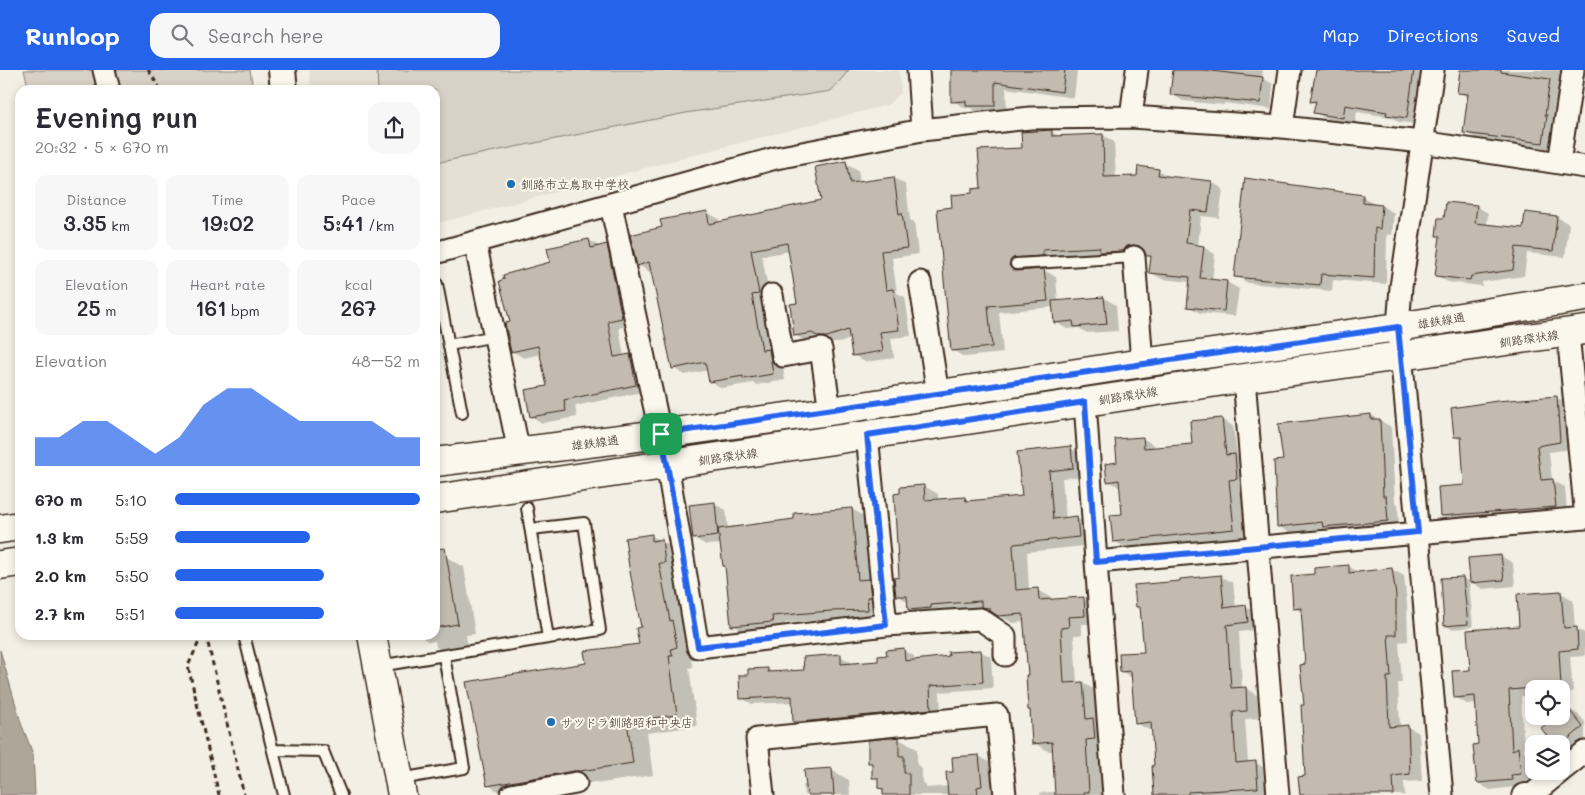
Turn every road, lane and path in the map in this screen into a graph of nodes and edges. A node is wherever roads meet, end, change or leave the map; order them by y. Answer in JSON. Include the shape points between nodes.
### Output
{"nodes":[{"id":1,"x":148,"y":70,"type":"edge"},
{"id":2,"x":282,"y":70,"type":"edge"},
{"id":3,"x":918,"y":70,"type":"edge"},
{"id":4,"x":1137,"y":70,"type":"edge"},
{"id":5,"x":1290,"y":70,"type":"edge"},
{"id":6,"x":1433,"y":70,"type":"edge"},
{"id":7,"x":1573,"y":70,"type":"edge"},
{"id":8,"x":157,"y":85,"type":"edge"},
{"id":9,"x":284,"y":85,"type":"edge"},
{"id":10,"x":1131,"y":117,"type":"junction"},
{"id":11,"x":1282,"y":126,"type":"junction"},
{"id":12,"x":922,"y":130,"type":"junction"},
{"id":13,"x":1422,"y":142,"type":"junction"},
{"id":14,"x":1559,"y":164,"type":"junction"},
{"id":15,"x":1585,"y":167,"type":"edge"},
{"id":16,"x":611,"y":205,"type":"junction"},
{"id":17,"x":475,"y":242,"type":"junction"},
{"id":18,"x":440,"y":252,"type":"edge"},
{"id":19,"x":1134,"y":257,"type":"joint"},
{"id":20,"x":1016,"y":264,"type":"dead end"},
{"id":21,"x":920,"y":282,"type":"dead end"},
{"id":22,"x":772,"y":295,"type":"dead end"},
{"id":23,"x":1585,"y":298,"type":"edge"},
{"id":24,"x":440,"y":299,"type":"edge"},
{"id":25,"x":1398,"y":327,"type":"junction"},
{"id":26,"x":1577,"y":332,"type":"edge"},
{"id":27,"x":494,"y":336,"type":"junction"},
{"id":28,"x":449,"y":345,"type":"junction"},
{"id":29,"x":1401,"y":355,"type":"junction"},
{"id":30,"x":1142,"y":363,"type":"junction"},
{"id":31,"x":1244,"y":378,"type":"junction"},
{"id":32,"x":938,"y":394,"type":"junction"},
{"id":33,"x":1085,"y":402,"type":"junction"},
{"id":34,"x":830,"y":411,"type":"junction"},
{"id":35,"x":462,"y":413,"type":"dead end"},
{"id":36,"x":661,"y":434,"type":"junction"},
{"id":37,"x":867,"y":435,"type":"junction"},
{"id":38,"x":519,"y":452,"type":"junction"},
{"id":39,"x":440,"y":461,"type":"edge"},
{"id":40,"x":667,"y":464,"type":"junction"},
{"id":41,"x":440,"y":497,"type":"edge"},
{"id":42,"x":527,"y":508,"type":"dead end"},
{"id":43,"x":1585,"y":508,"type":"edge"},
{"id":44,"x":1585,"y":518,"type":"edge"},
{"id":45,"x":15,"y":527,"type":"edge"},
{"id":46,"x":531,"y":529,"type":"junction"},
{"id":47,"x":0,"y":530,"type":"edge"},
{"id":48,"x":1418,"y":532,"type":"junction"},
{"id":49,"x":1257,"y":547,"type":"junction"},
{"id":50,"x":1096,"y":562,"type":"junction"},
{"id":51,"x":15,"y":563,"type":"edge"},
{"id":52,"x":0,"y":565,"type":"edge"},
{"id":53,"x":886,"y":625,"type":"junction"},
{"id":54,"x":548,"y":638,"type":"junction"},
{"id":55,"x":200,"y":640,"type":"edge"},
{"id":56,"x":207,"y":640,"type":"edge"},
{"id":57,"x":245,"y":640,"type":"edge"},
{"id":58,"x":373,"y":640,"type":"edge"},
{"id":59,"x":1005,"y":655,"type":"dead end"},
{"id":60,"x":444,"y":656,"type":"junction"},
{"id":61,"x":378,"y":666,"type":"junction"},
{"id":62,"x":273,"y":750,"type":"junction"},
{"id":63,"x":1585,"y":752,"type":"edge"},
{"id":64,"x":1570,"y":764,"type":"edge"},
{"id":65,"x":1550,"y":780,"type":"edge"},
{"id":66,"x":576,"y":783,"type":"dead end"},
{"id":67,"x":401,"y":787,"type":"edge"},
{"id":68,"x":219,"y":795,"type":"edge"},
{"id":69,"x":244,"y":795,"type":"edge"},
{"id":70,"x":284,"y":795,"type":"edge"},
{"id":71,"x":341,"y":795,"type":"edge"},
{"id":72,"x":511,"y":795,"type":"edge"},
{"id":73,"x":763,"y":795,"type":"edge"},
{"id":74,"x":1005,"y":795,"type":"edge"},
{"id":75,"x":1114,"y":795,"type":"edge"},
{"id":76,"x":1278,"y":795,"type":"edge"},
{"id":77,"x":1442,"y":795,"type":"edge"},
{"id":78,"x":1523,"y":795,"type":"edge"}],
"edges":[{"from":1,"to":8,"type":"path"},
{"from":2,"to":9,"type":"street"},
{"from":3,"to":12,"type":"street"},
{"from":4,"to":10,"type":"street"},
{"from":5,"to":11,"type":"street"},
{"from":6,"to":13,"type":"street"},
{"from":7,"to":14,"type":"street"},
{"from":10,"to":11,"type":"street"},
{"from":10,"to":12,"type":"street","via":[[1030,118]]},
{"from":11,"to":13,"type":"street"},
{"from":12,"to":16,"type":"street","via":[[776,158]]},
{"from":13,"to":14,"type":"street"},
{"from":13,"to":25,"type":"street"},
{"from":14,"to":15,"type":"street"},
{"from":16,"to":17,"type":"street"},
{"from":16,"to":36,"type":"street"},
{"from":17,"to":18,"type":"street"},
{"from":17,"to":27,"type":"street"},
{"from":19,"to":20,"type":"lane"},
{"from":19,"to":30,"type":"street"},
{"from":21,"to":32,"type":"street"},
{"from":22,"to":34,"type":"street","via":[[783,356],[821,349]]},
{"from":23,"to":25,"type":"main road","name":"雄鉄線通"},
{"from":24,"to":28,"type":"lane"},
{"from":25,"to":29,"type":"street"},
{"from":25,"to":30,"type":"main road","name":"雄鉄線通"},
{"from":26,"to":29,"type":"main road","name":"釧路環状線"},
{"from":26,"to":43,"type":"street"},
{"from":27,"to":28,"type":"lane"},
{"from":27,"to":38,"type":"street"},
{"from":28,"to":35,"type":"lane"},
{"from":29,"to":31,"type":"main road","name":"釧路環状線"},
{"from":29,"to":48,"type":"street"},
{"from":30,"to":32,"type":"main road","name":"雄鉄線通"},
{"from":31,"to":33,"type":"main road","name":"釧路環状線"},
{"from":31,"to":49,"type":"street"},
{"from":32,"to":34,"type":"main road","name":"雄鉄線通"},
{"from":33,"to":37,"type":"main road","name":"釧路環状線"},
{"from":33,"to":50,"type":"street"},
{"from":34,"to":36,"type":"main road","name":"雄鉄線通"},
{"from":36,"to":38,"type":"main road","name":"雄鉄線通"},
{"from":36,"to":40,"type":"street"},
{"from":37,"to":40,"type":"main road","name":"釧路環状線"},
{"from":37,"to":53,"type":"street"},
{"from":38,"to":39,"type":"main road","name":"雄鉄線通"},
{"from":40,"to":41,"type":"main road","name":"釧路環状線"},
{"from":40,"to":53,"type":"street","via":[[698,647]]},
{"from":42,"to":46,"type":"lane"},
{"from":44,"to":48,"type":"street"},
{"from":45,"to":47,"type":"main road"},
{"from":46,"to":54,"type":"lane"},
{"from":46,"to":54,"type":"lane","via":[[584,523],[600,630]]},
{"from":48,"to":49,"type":"street"},
{"from":48,"to":77,"type":"street"},
{"from":49,"to":50,"type":"street"},
{"from":49,"to":76,"type":"street"},
{"from":50,"to":75,"type":"street"},
{"from":51,"to":52,"type":"main road"},
{"from":53,"to":59,"type":"street","via":[[980,619],[1005,636]]},
{"from":54,"to":60,"type":"lane"},
{"from":55,"to":68,"type":"path","via":[[188,666]]},
{"from":56,"to":69,"type":"path"},
{"from":57,"to":62,"type":"lane"},
{"from":58,"to":61,"type":"main road"},
{"from":60,"to":61,"type":"lane"},
{"from":60,"to":67,"type":"lane","via":[[464,768]]},
{"from":61,"to":67,"type":"main road"},
{"from":62,"to":70,"type":"lane"},
{"from":62,"to":71,"type":"lane","via":[[324,751]]},
{"from":63,"to":64,"type":"street"},
{"from":65,"to":78,"type":"street","via":[[1534,793]]},
{"from":66,"to":72,"type":"street"},
{"from":73,"to":74,"type":"street","via":[[757,739],[998,716]]}]}
